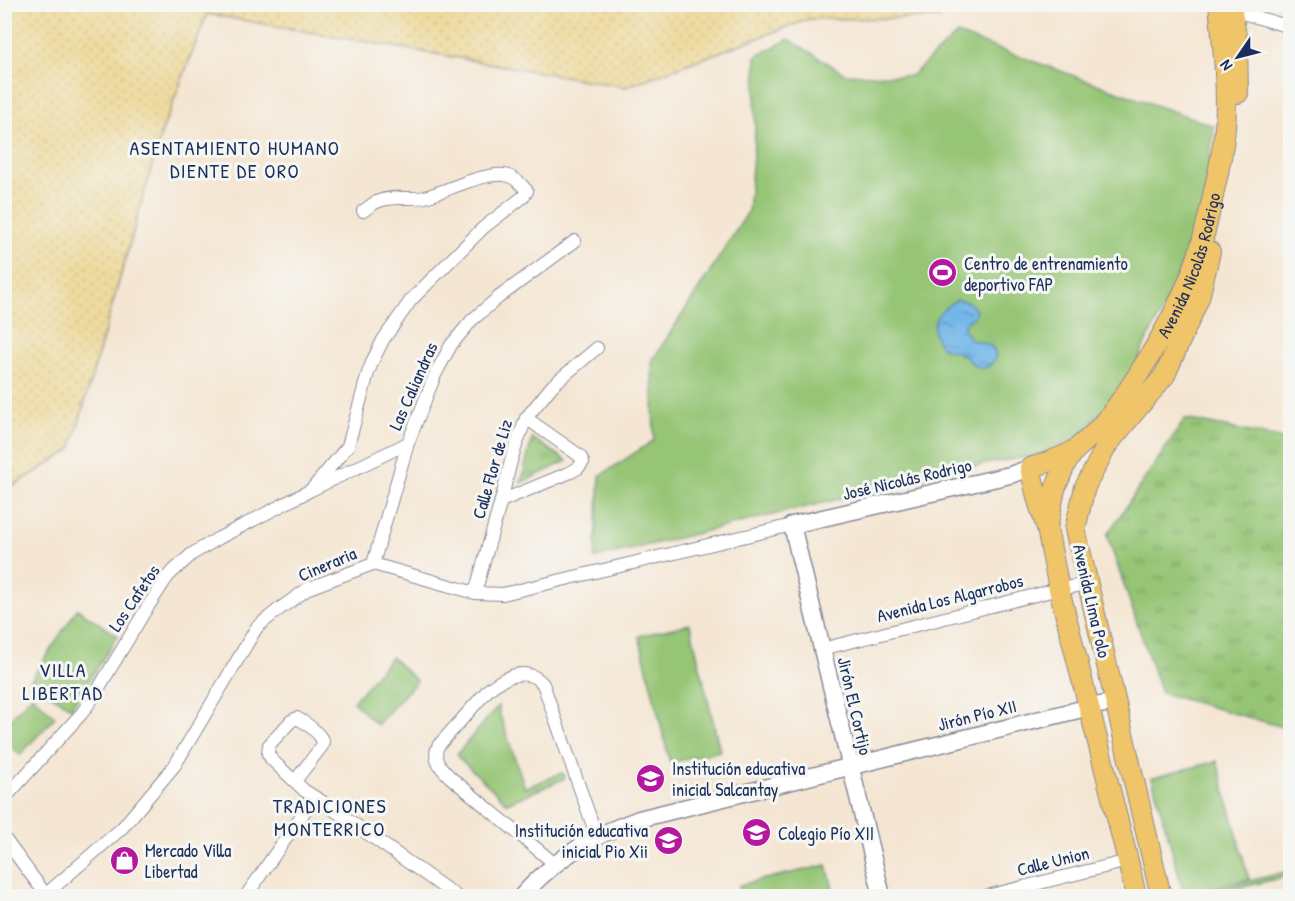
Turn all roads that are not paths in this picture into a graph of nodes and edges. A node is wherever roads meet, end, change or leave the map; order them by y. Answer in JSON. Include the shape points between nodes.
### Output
{"nodes":[{"id":1,"x":1227,"y":6,"type":"edge"},
{"id":2,"x":1290,"y":27,"type":"edge"},
{"id":3,"x":363,"y":211,"type":"dead end"},
{"id":4,"x":575,"y":241,"type":"dead end"},
{"id":5,"x":1200,"y":298,"type":"joint"},
{"id":6,"x":597,"y":348,"type":"dead end"},
{"id":7,"x":526,"y":418,"type":"junction"},
{"id":8,"x":408,"y":443,"type":"junction"},
{"id":9,"x":1075,"y":450,"type":"junction"},
{"id":10,"x":1030,"y":468,"type":"junction"},
{"id":11,"x":311,"y":490,"type":"junction"},
{"id":12,"x":501,"y":501,"type":"junction"},
{"id":13,"x":792,"y":525,"type":"junction"},
{"id":14,"x":1047,"y":528,"type":"junction"},
{"id":15,"x":373,"y":564,"type":"junction"},
{"id":16,"x":1088,"y":584,"type":"junction"},
{"id":17,"x":1059,"y":589,"type":"junction"},
{"id":18,"x":476,"y":593,"type":"junction"},
{"id":19,"x":822,"y":649,"type":"junction"},
{"id":20,"x":1115,"y":702,"type":"junction"},
{"id":21,"x":1090,"y":707,"type":"junction"},
{"id":22,"x":849,"y":766,"type":"junction"},
{"id":23,"x":295,"y":781,"type":"junction"},
{"id":24,"x":4,"y":799,"type":"edge"},
{"id":25,"x":318,"y":800,"type":"junction"},
{"id":26,"x":597,"y":837,"type":"junction"},
{"id":27,"x":4,"y":838,"type":"edge"},
{"id":28,"x":1128,"y":861,"type":"junction"},
{"id":29,"x":555,"y":864,"type":"junction"},
{"id":30,"x":45,"y":896,"type":"edge"},
{"id":31,"x":246,"y":897,"type":"edge"},
{"id":32,"x":456,"y":897,"type":"edge"},
{"id":33,"x":522,"y":897,"type":"edge"},
{"id":34,"x":882,"y":897,"type":"edge"},
{"id":35,"x":987,"y":897,"type":"edge"},
{"id":36,"x":1136,"y":897,"type":"edge"},
{"id":37,"x":1161,"y":897,"type":"edge"}],
"edges":[{"from":1,"to":2,"type":"street"},
{"from":1,"to":5,"type":"main road","name":"Avenida Nicolàs Rodrigo","via":[[1237,42],[1239,91],[1231,157]]},
{"from":1,"to":9,"type":"main road","name":"Avenida Nicolàs Rodrigo","via":[[1222,155],[1196,262],[1163,333],[1125,396]]},
{"from":3,"to":11,"type":"street","via":[[379,201],[424,197],[503,175],[513,177],[527,191],[483,228],[405,308],[373,360],[348,446]]},
{"from":4,"to":8,"type":"street","name":"Las Caliandras","via":[[499,297],[450,345]]},
{"from":5,"to":16,"type":"main road","name":"Avenida Lima Polo","via":[[1165,375],[1107,445],[1085,487],[1075,529]]},
{"from":6,"to":7,"type":"street","name":"Calle Flor de Liz","via":[[553,385]]},
{"from":7,"to":12,"type":"street","name":"Calle Flor de Liz"},
{"from":7,"to":12,"type":"street","via":[[583,462],[571,472]]},
{"from":8,"to":11,"type":"street","name":"Los Cafetos"},
{"from":8,"to":15,"type":"street","name":"Las Caliandras"},
{"from":9,"to":10,"type":"main road","name":"Avenida Nicolàs Rodrigo"},
{"from":9,"to":14,"type":"main road","name":"Avenida Lima Polo","via":[[1055,489]]},
{"from":10,"to":13,"type":"street","name":"José Nicolás Rodrigo"},
{"from":10,"to":14,"type":"main road","name":"Avenida Lima Polo"},
{"from":11,"to":24,"type":"street","name":"Los Cafetos","via":[[192,554],[168,576],[82,713]]},
{"from":12,"to":18,"type":"street","name":"Calle Flor de Liz"},
{"from":13,"to":18,"type":"street","name":"Cineraria","via":[[503,594]]},
{"from":13,"to":19,"type":"street","name":"Jirón El Cortijo"},
{"from":14,"to":17,"type":"main road","name":"Avenida Lima Polo"},
{"from":15,"to":18,"type":"street","name":"Cineraria"},
{"from":15,"to":30,"type":"street","name":"Cineraria","via":[[309,588],[257,627],[175,765],[122,828]]},
{"from":16,"to":17,"type":"street","name":"Avenida Los Algarrobos"},
{"from":16,"to":20,"type":"main road","name":"Avenida Lima Polo"},
{"from":17,"to":19,"type":"street","name":"Avenida Los Algarrobos"},
{"from":17,"to":21,"type":"main road","name":"Avenida Lima Polo"},
{"from":19,"to":22,"type":"street","name":"Jirón El Cortijo"},
{"from":20,"to":21,"type":"street","name":"Jirón Pío XII"},
{"from":20,"to":37,"type":"main road","name":"Avenida Lima Polo"},
{"from":21,"to":22,"type":"street","name":"Jirón Pío XII"},
{"from":21,"to":28,"type":"main road","name":"Avenida Lima Polo"},
{"from":22,"to":26,"type":"street","name":"Jirón Pío XII","via":[[639,819]]},
{"from":22,"to":34,"type":"street","name":"Jirón El Cortijo"},
{"from":23,"to":23,"type":"street","via":[[268,754],[269,746],[297,718],[323,741]]},
{"from":23,"to":25,"type":"street"},
{"from":25,"to":31,"type":"street","via":[[311,802]]},
{"from":25,"to":32,"type":"street"},
{"from":26,"to":29,"type":"street","name":"Jirón Pío XII"},
{"from":26,"to":29,"type":"street","via":[[543,684],[528,674],[516,675],[489,688],[438,746],[437,762]]},
{"from":27,"to":30,"type":"street"},
{"from":28,"to":35,"type":"street","name":"Calle Union"},
{"from":28,"to":36,"type":"main road","name":"Avenida Lima Polo"},
{"from":29,"to":33,"type":"street","name":"Jirón Pío XII"}]}
